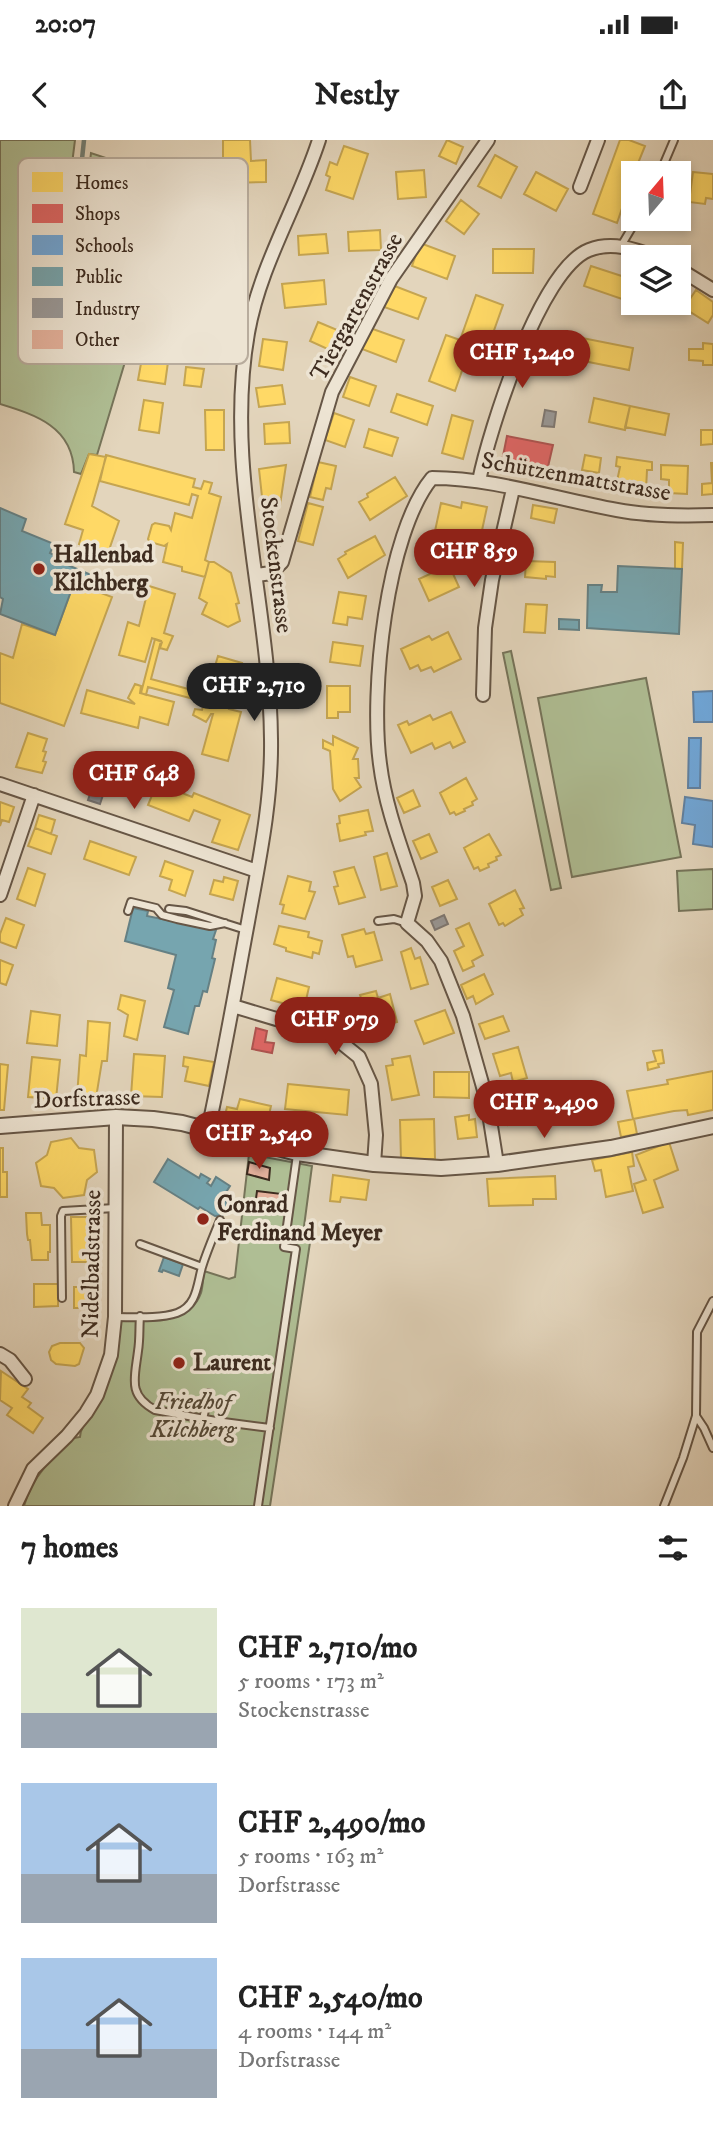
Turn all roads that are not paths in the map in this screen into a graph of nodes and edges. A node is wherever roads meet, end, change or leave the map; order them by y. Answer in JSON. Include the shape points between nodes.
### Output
{"nodes":[{"id":1,"x":320,"y":140,"type":"edge"},
{"id":2,"x":488,"y":140,"type":"edge"},
{"id":3,"x":598,"y":140,"type":"edge"},
{"id":4,"x":674,"y":140,"type":"edge"},
{"id":5,"x":665,"y":161,"type":"edge"},
{"id":6,"x":580,"y":187,"type":"dead end"},
{"id":7,"x":621,"y":246,"type":"edge"},
{"id":8,"x":691,"y":276,"type":"edge"},
{"id":9,"x":713,"y":290,"type":"edge"},
{"id":10,"x":248,"y":329,"type":"edge"},
{"id":11,"x":244,"y":364,"type":"edge"},
{"id":12,"x":479,"y":481,"type":"junction"},
{"id":13,"x":513,"y":489,"type":"junction"},
{"id":14,"x":713,"y":515,"type":"edge"},
{"id":15,"x":257,"y":575,"type":"junction"},
{"id":16,"x":483,"y":695,"type":"dead end"},
{"id":17,"x":0,"y":784,"type":"edge"},
{"id":18,"x":34,"y":795,"type":"junction"},
{"id":19,"x":257,"y":871,"type":"junction"},
{"id":20,"x":0,"y":895,"type":"edge"},
{"id":21,"x":159,"y":898,"type":"dead end"},
{"id":22,"x":156,"y":908,"type":"junction"},
{"id":23,"x":169,"y":909,"type":"dead end"},
{"id":24,"x":128,"y":911,"type":"dead end"},
{"id":25,"x":378,"y":921,"type":"dead end"},
{"id":26,"x":225,"y":923,"type":"junction"},
{"id":27,"x":407,"y":923,"type":"junction"},
{"id":28,"x":246,"y":930,"type":"junction"},
{"id":29,"x":233,"y":1006,"type":"junction"},
{"id":30,"x":116,"y":1117,"type":"junction"},
{"id":31,"x":0,"y":1126,"type":"edge"},
{"id":32,"x":713,"y":1126,"type":"edge"},
{"id":33,"x":208,"y":1130,"type":"junction"},
{"id":34,"x":297,"y":1153,"type":"junction"},
{"id":35,"x":374,"y":1164,"type":"junction"},
{"id":36,"x":497,"y":1164,"type":"junction"},
{"id":37,"x":115,"y":1208,"type":"junction"},
{"id":38,"x":220,"y":1220,"type":"dead end"},
{"id":39,"x":139,"y":1244,"type":"dead end"},
{"id":40,"x":202,"y":1267,"type":"junction"},
{"id":41,"x":62,"y":1298,"type":"dead end"},
{"id":42,"x":713,"y":1301,"type":"edge"},
{"id":43,"x":140,"y":1316,"type":"junction"},
{"id":44,"x":115,"y":1317,"type":"junction"},
{"id":45,"x":0,"y":1353,"type":"edge"},
{"id":46,"x":25,"y":1379,"type":"dead end"},
{"id":47,"x":209,"y":1393,"type":"dead end"},
{"id":48,"x":696,"y":1416,"type":"junction"},
{"id":49,"x":203,"y":1419,"type":"junction"},
{"id":50,"x":270,"y":1428,"type":"junction"},
{"id":51,"x":713,"y":1448,"type":"edge"},
{"id":52,"x":15,"y":1506,"type":"edge"},
{"id":53,"x":258,"y":1506,"type":"edge"},
{"id":54,"x":664,"y":1506,"type":"edge"}],
"edges":[{"from":1,"to":10,"type":"street","name":"Stockenstrasse","via":[[254,301]]},
{"from":2,"to":15,"type":"street","name":"Tiergartenstrasse","via":[[391,279],[360,335],[332,393],[282,562],[271,573]]},
{"from":3,"to":6,"type":"street"},
{"from":4,"to":5,"type":"lane"},
{"from":7,"to":12,"type":"street","via":[[586,250],[570,263],[549,293],[504,391]]},
{"from":8,"to":9,"type":"street"},
{"from":11,"to":15,"type":"street","name":"Stockenstrasse","via":[[245,497]]},
{"from":12,"to":13,"type":"street","name":"Schützenmattstrasse"},
{"from":12,"to":27,"type":"street","name":"Schützenmattstrasse","via":[[432,478],[415,504],[387,607],[377,680],[380,764],[388,806],[413,883],[415,896]]},
{"from":13,"to":14,"type":"street","name":"Schützenmattstrasse","via":[[618,510]]},
{"from":13,"to":16,"type":"street","via":[[485,628]]},
{"from":15,"to":19,"type":"street","name":"Stockenstrasse","via":[[271,739],[270,783]]},
{"from":17,"to":18,"type":"street"},
{"from":18,"to":19,"type":"street"},
{"from":18,"to":20,"type":"street"},
{"from":19,"to":28,"type":"street","name":"Stockenstrasse"},
{"from":21,"to":22,"type":"lane"},
{"from":22,"to":24,"type":"lane","via":[[131,902]]},
{"from":22,"to":26,"type":"lane","via":[[177,919],[210,926]]},
{"from":23,"to":26,"type":"lane"},
{"from":25,"to":27,"type":"lane"},
{"from":26,"to":28,"type":"lane"},
{"from":27,"to":36,"type":"street","via":[[441,961],[463,1016],[487,1101]]},
{"from":28,"to":29,"type":"street","name":"Stockenstrasse"},
{"from":29,"to":33,"type":"street","name":"Stockenstrasse"},
{"from":29,"to":35,"type":"street","via":[[333,1036],[359,1056],[371,1084]]},
{"from":30,"to":31,"type":"street","name":"Dorfstrasse"},
{"from":30,"to":33,"type":"street","name":"Dorfstrasse"},
{"from":30,"to":37,"type":"street","name":"Nidelbadstrasse"},
{"from":32,"to":36,"type":"street","name":"Dorfstrasse","via":[[611,1148]]},
{"from":33,"to":34,"type":"street","name":"Dorfstrasse"},
{"from":34,"to":35,"type":"street","name":"Dorfstrasse"},
{"from":34,"to":50,"type":"lane","via":[[284,1247],[296,1249]]},
{"from":35,"to":36,"type":"street","name":"Dorfstrasse","via":[[441,1168]]},
{"from":37,"to":41,"type":"lane","via":[[63,1211]]},
{"from":37,"to":44,"type":"street","name":"Nidelbadstrasse"},
{"from":38,"to":40,"type":"lane"},
{"from":39,"to":40,"type":"lane"},
{"from":40,"to":43,"type":"lane","via":[[190,1304],[167,1315]]},
{"from":42,"to":48,"type":"lane","via":[[697,1332]]},
{"from":43,"to":44,"type":"lane"},
{"from":43,"to":49,"type":"lane","via":[[135,1390],[155,1410]]},
{"from":44,"to":52,"type":"street","name":"Nidelbadstrasse","via":[[111,1355],[97,1395],[67,1436],[33,1469]]},
{"from":45,"to":46,"type":"street"},
{"from":47,"to":49,"type":"lane"},
{"from":48,"to":51,"type":"lane"},
{"from":48,"to":54,"type":"lane"},
{"from":49,"to":50,"type":"lane"},
{"from":50,"to":53,"type":"lane"}]}
